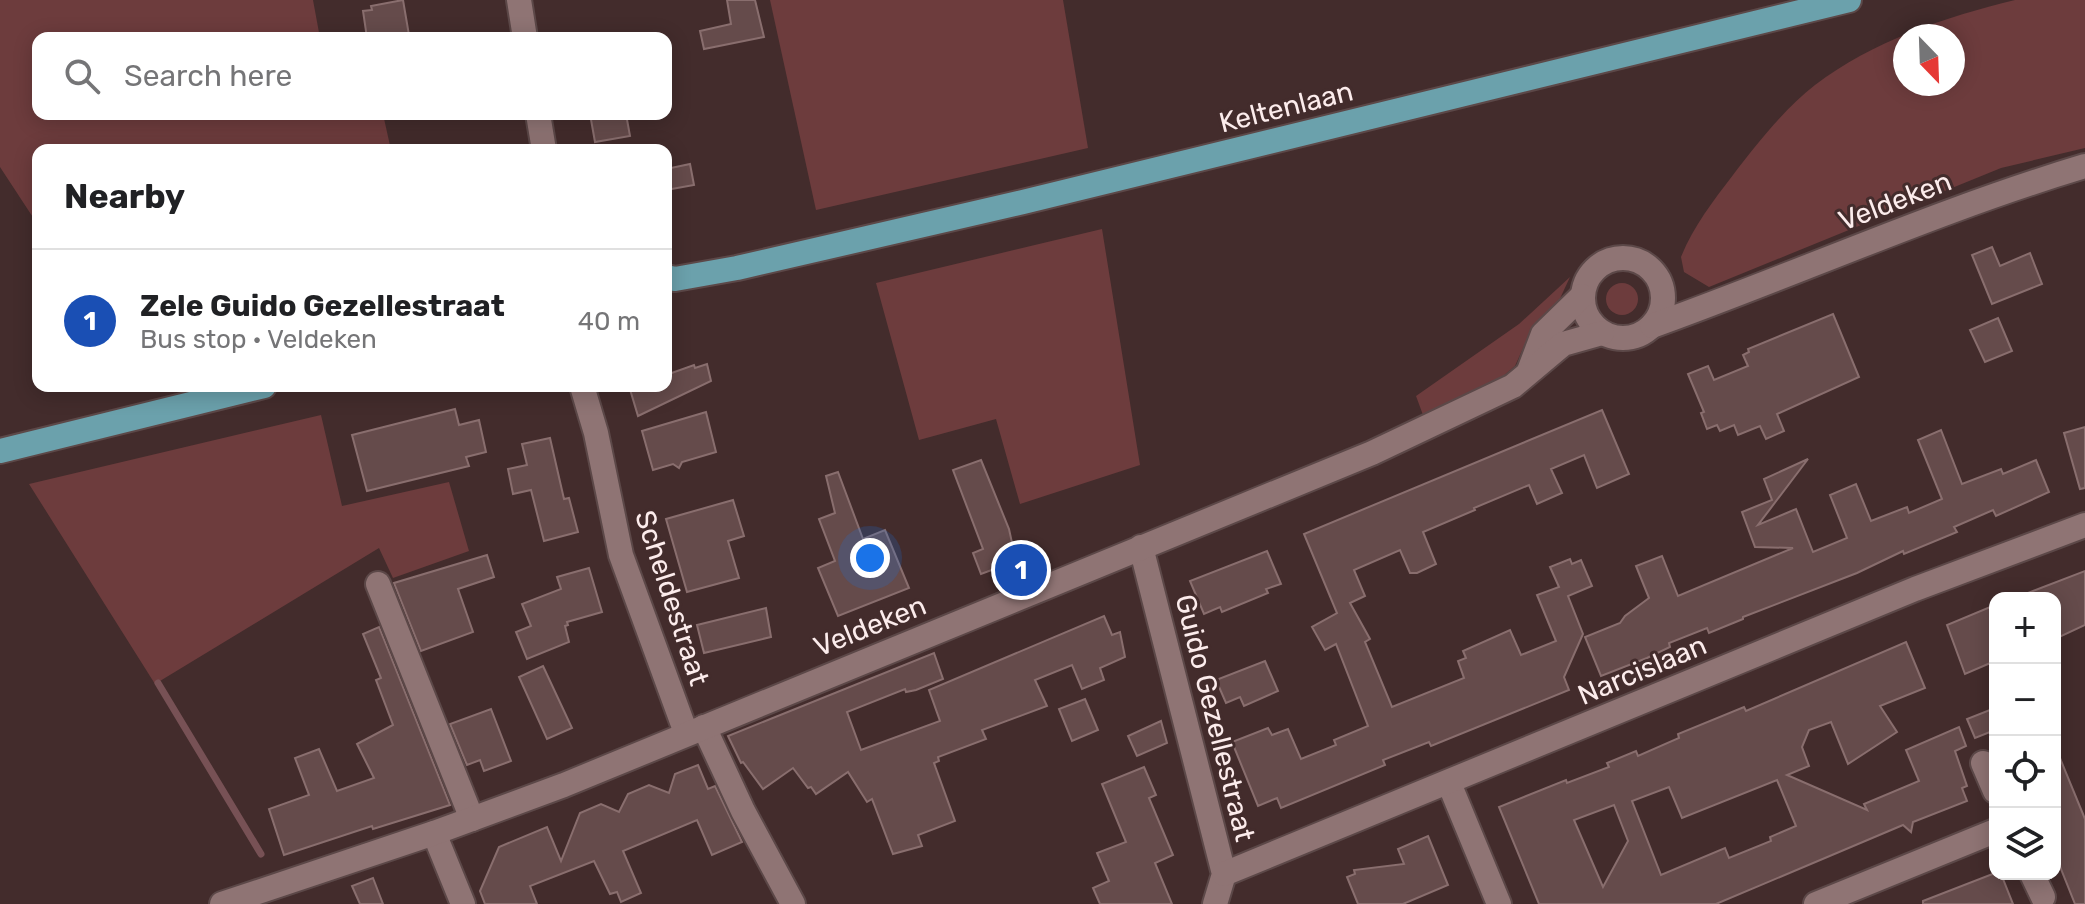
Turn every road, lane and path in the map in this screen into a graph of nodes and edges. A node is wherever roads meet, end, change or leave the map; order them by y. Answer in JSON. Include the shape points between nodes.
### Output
{"nodes":[{"id":1,"x":519,"y":0,"type":"edge"},
{"id":2,"x":1849,"y":0,"type":"edge"},
{"id":3,"x":524,"y":32,"type":"edge"},
{"id":4,"x":539,"y":120,"type":"edge"},
{"id":5,"x":543,"y":144,"type":"edge"},
{"id":6,"x":2085,"y":166,"type":"edge"},
{"id":7,"x":737,"y":268,"type":"junction"},
{"id":8,"x":672,"y":278,"type":"edge"},
{"id":9,"x":672,"y":293,"type":"edge"},
{"id":10,"x":1663,"y":294,"type":"junction"},
{"id":11,"x":1582,"y":296,"type":"junction"},
{"id":12,"x":1730,"y":298,"type":"junction"},
{"id":13,"x":1652,"y":326,"type":"junction"},
{"id":14,"x":1602,"y":333,"type":"junction"},
{"id":15,"x":1528,"y":374,"type":"junction"},
{"id":16,"x":240,"y":392,"type":"edge"},
{"id":17,"x":584,"y":392,"type":"edge"},
{"id":18,"x":594,"y":392,"type":"edge"},
{"id":19,"x":596,"y":433,"type":"junction"},
{"id":20,"x":0,"y":451,"type":"edge"},
{"id":21,"x":2085,"y":525,"type":"edge"},
{"id":22,"x":1141,"y":547,"type":"junction"},
{"id":23,"x":378,"y":584,"type":"dead end"},
{"id":24,"x":695,"y":730,"type":"junction"},
{"id":25,"x":1983,"y":763,"type":"dead end"},
{"id":26,"x":1989,"y":777,"type":"edge"},
{"id":27,"x":1449,"y":783,"type":"junction"},
{"id":28,"x":472,"y":819,"type":"junction"},
{"id":29,"x":434,"y":833,"type":"junction"},
{"id":30,"x":1989,"y":833,"type":"edge"},
{"id":31,"x":1224,"y":874,"type":"junction"},
{"id":32,"x":2035,"y":880,"type":"edge"},
{"id":33,"x":2043,"y":897,"type":"dead end"},
{"id":34,"x":222,"y":904,"type":"edge"},
{"id":35,"x":463,"y":904,"type":"edge"},
{"id":36,"x":793,"y":904,"type":"edge"},
{"id":37,"x":1215,"y":904,"type":"edge"},
{"id":38,"x":1499,"y":904,"type":"edge"},
{"id":39,"x":1816,"y":904,"type":"edge"}],
"edges":[{"from":1,"to":3,"type":"street"},
{"from":2,"to":7,"type":"main road","name":"Keltenlaan"},
{"from":4,"to":5,"type":"street"},
{"from":6,"to":12,"type":"street","name":"Veldeken","via":[[2011,188]]},
{"from":7,"to":8,"type":"main road","name":"Keltenlaan"},
{"from":7,"to":9,"type":"main road","name":"Keltenlaan"},
{"from":10,"to":11,"type":"street","via":[[1651,269],[1622,258],[1592,271]]},
{"from":10,"to":12,"type":"street","name":"Veldeken"},
{"from":10,"to":13,"type":"street","via":[[1662,310]]},
{"from":11,"to":14,"type":"street","via":[[1589,320]]},
{"from":11,"to":15,"type":"street","via":[[1543,334]]},
{"from":12,"to":13,"type":"street","name":"Veldeken"},
{"from":13,"to":14,"type":"street","name":"Veldeken","via":[[1633,337]]},
{"from":14,"to":15,"type":"street","name":"Veldeken","via":[[1563,344]]},
{"from":15,"to":22,"type":"street","name":"Veldeken","via":[[1482,403],[1372,453]]},
{"from":16,"to":20,"type":"main road"},
{"from":17,"to":19,"type":"street","name":"Scheldestraat"},
{"from":18,"to":19,"type":"street","name":"Scheldestraat"},
{"from":19,"to":24,"type":"street","name":"Scheldestraat","via":[[621,555]]},
{"from":21,"to":27,"type":"street","name":"Narcislaan","via":[[1915,589]]},
{"from":22,"to":24,"type":"street","name":"Veldeken"},
{"from":22,"to":31,"type":"street","name":"Guido Gezellestraat"},
{"from":23,"to":28,"type":"street"},
{"from":24,"to":28,"type":"street","name":"Veldeken"},
{"from":24,"to":36,"type":"street","name":"Scheldestraat"},
{"from":25,"to":26,"type":"street"},
{"from":27,"to":31,"type":"street","name":"Narcislaan"},
{"from":27,"to":38,"type":"street"},
{"from":28,"to":29,"type":"street","name":"Veldeken"},
{"from":29,"to":34,"type":"street","name":"Veldeken"},
{"from":29,"to":35,"type":"street"},
{"from":30,"to":39,"type":"street"},
{"from":31,"to":37,"type":"street","name":"Guido Gezellestraat"},
{"from":32,"to":33,"type":"street"}]}
